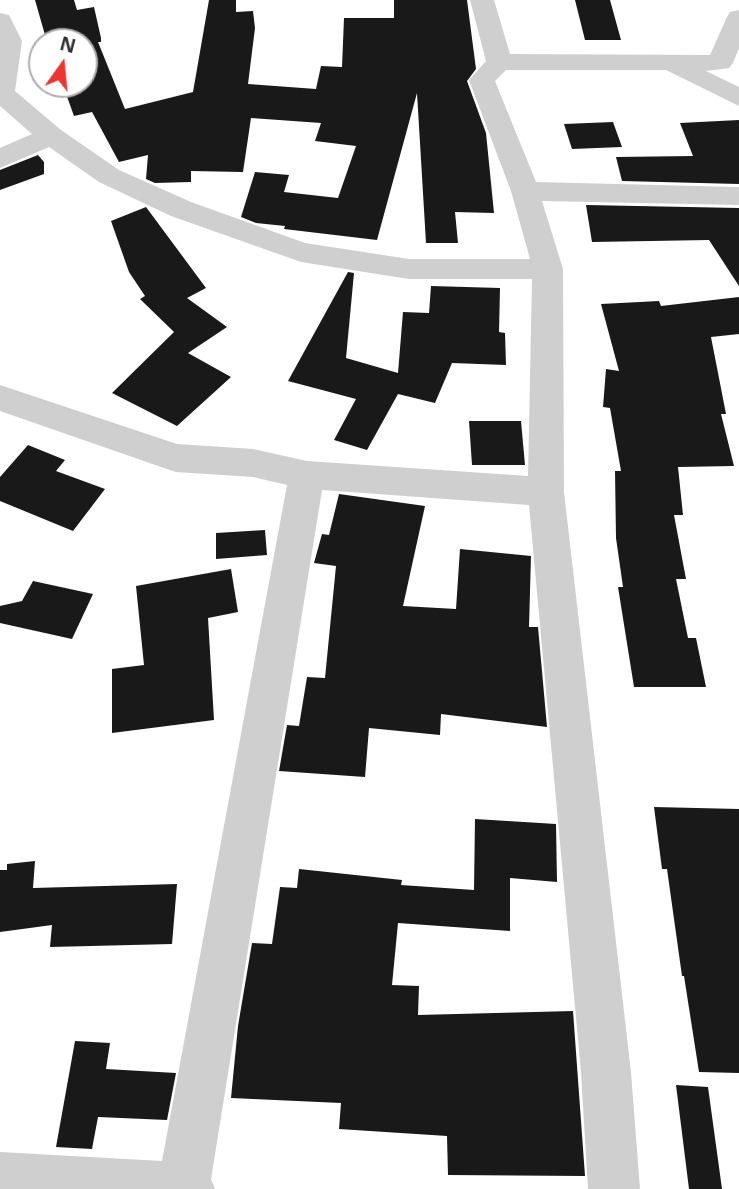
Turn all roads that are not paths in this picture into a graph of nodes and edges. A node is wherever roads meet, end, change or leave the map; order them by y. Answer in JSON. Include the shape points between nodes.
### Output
{"nodes":[{"id":1,"x":482,"y":0,"type":"edge"},
{"id":2,"x":739,"y":17,"type":"edge"},
{"id":3,"x":0,"y":20,"type":"edge"},
{"id":4,"x":499,"y":62,"type":"junction"},
{"id":5,"x":663,"y":62,"type":"junction"},
{"id":6,"x":720,"y":62,"type":"junction"},
{"id":7,"x":739,"y":96,"type":"edge"},
{"id":8,"x":51,"y":135,"type":"junction"},
{"id":9,"x":0,"y":159,"type":"edge"},
{"id":10,"x":525,"y":191,"type":"junction"},
{"id":11,"x":739,"y":196,"type":"edge"},
{"id":12,"x":548,"y":269,"type":"junction"},
{"id":13,"x":0,"y":398,"type":"edge"},
{"id":14,"x":307,"y":475,"type":"junction"},
{"id":15,"x":546,"y":492,"type":"junction"},
{"id":16,"x":0,"y":1178,"type":"edge"},
{"id":17,"x":183,"y":1189,"type":"edge"},
{"id":18,"x":189,"y":1189,"type":"edge"},
{"id":19,"x":614,"y":1189,"type":"edge"}],
"edges":[{"from":1,"to":4,"type":"street"},
{"from":2,"to":6,"type":"street"},
{"from":3,"to":8,"type":"street","via":[[9,41],[1,93]]},
{"from":4,"to":5,"type":"street"},
{"from":4,"to":10,"type":"street","via":[[482,80]]},
{"from":5,"to":6,"type":"street"},
{"from":5,"to":7,"type":"street"},
{"from":6,"to":7,"type":"street"},
{"from":8,"to":9,"type":"street"},
{"from":8,"to":12,"type":"street","via":[[109,176],[232,230],[301,252],[409,269]]},
{"from":10,"to":11,"type":"street"},
{"from":10,"to":12,"type":"street"},
{"from":12,"to":15,"type":"street"},
{"from":13,"to":14,"type":"street","via":[[176,458],[253,463]]},
{"from":14,"to":15,"type":"street"},
{"from":14,"to":17,"type":"street"},
{"from":15,"to":19,"type":"street"},
{"from":16,"to":17,"type":"street"},
{"from":17,"to":18,"type":"street"}]}
